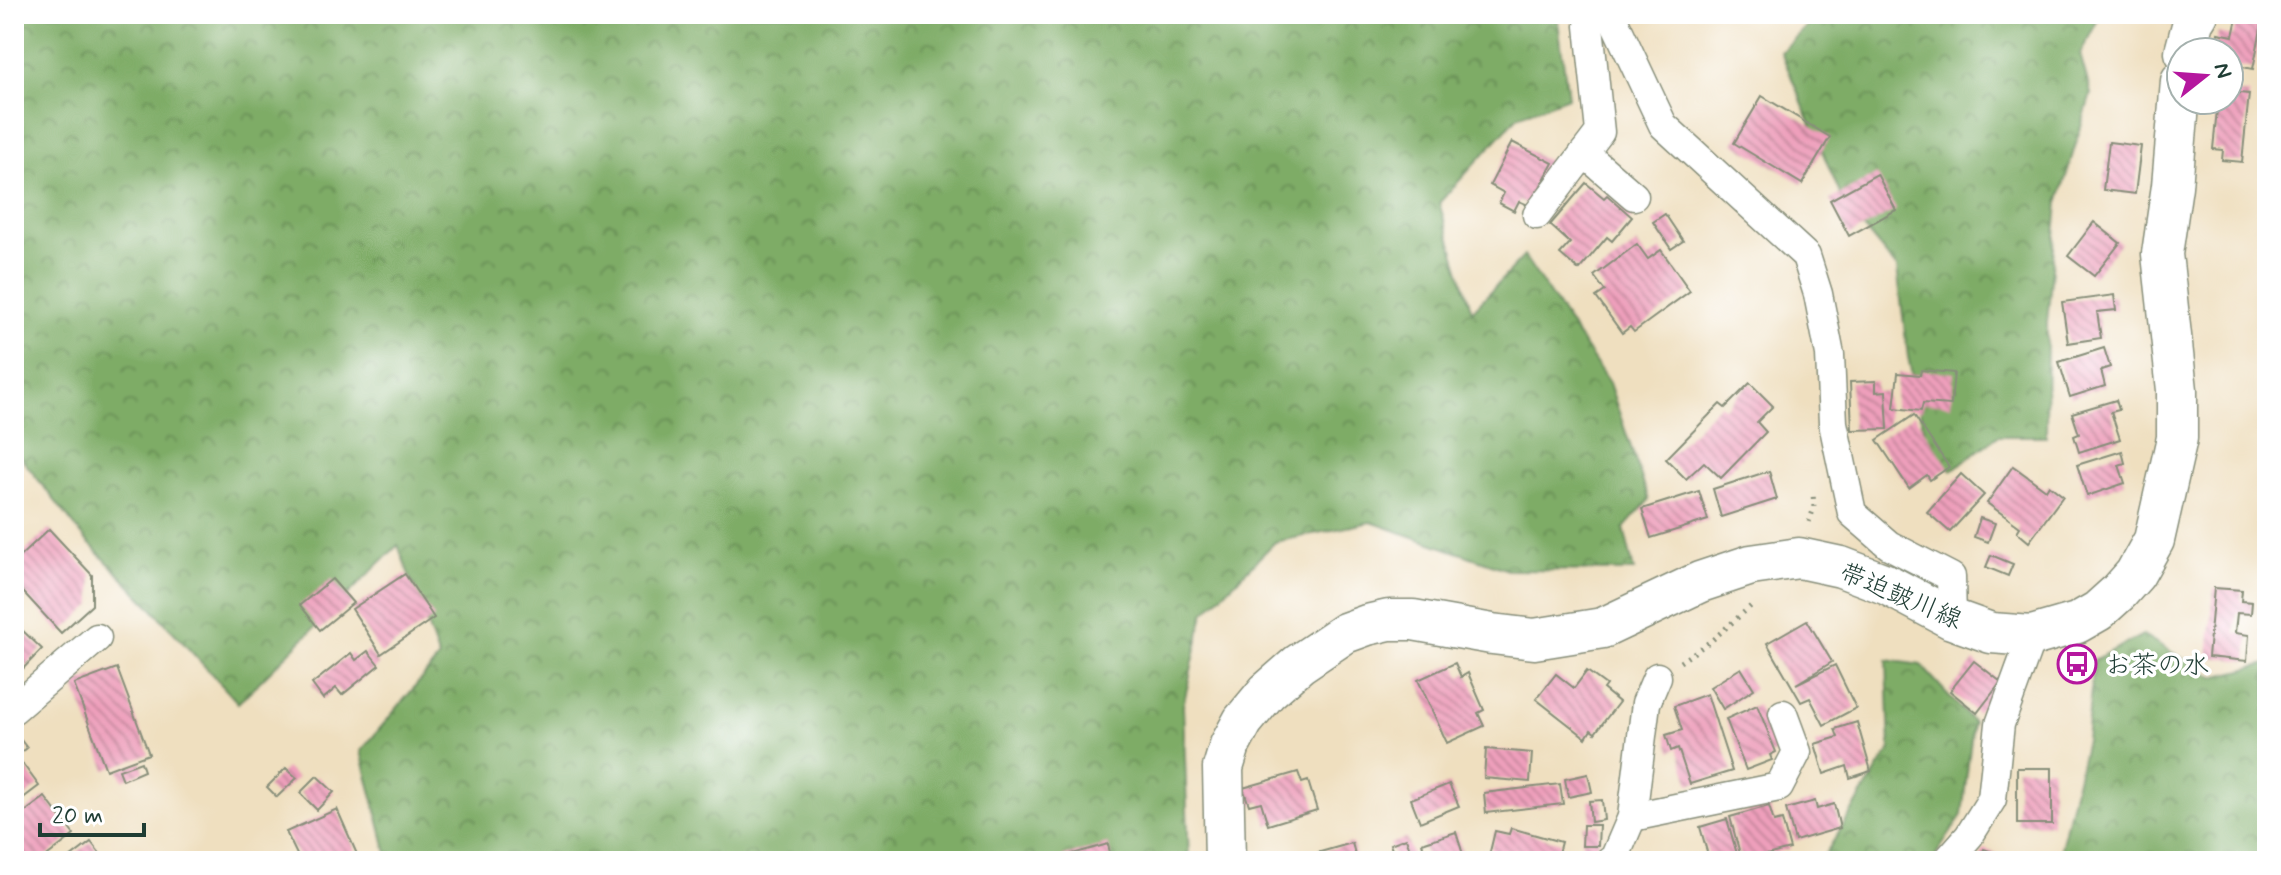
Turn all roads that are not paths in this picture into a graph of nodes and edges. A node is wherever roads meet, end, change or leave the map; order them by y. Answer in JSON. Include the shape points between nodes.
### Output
{"nodes":[{"id":1,"x":1591,"y":14,"type":"edge"},
{"id":2,"x":1611,"y":14,"type":"edge"},
{"id":3,"x":2198,"y":14,"type":"edge"},
{"id":4,"x":2189,"y":36,"type":"edge"},
{"id":5,"x":2178,"y":116,"type":"edge"},
{"id":6,"x":1584,"y":153,"type":"junction"},
{"id":7,"x":1634,"y":196,"type":"dead end"},
{"id":8,"x":1537,"y":215,"type":"dead end"},
{"id":9,"x":1952,"y":619,"type":"junction"},
{"id":10,"x":2032,"y":636,"type":"junction"},
{"id":11,"x":97,"y":638,"type":"dead end"},
{"id":12,"x":1657,"y":677,"type":"road end"},
{"id":13,"x":14,"y":709,"type":"edge"},
{"id":14,"x":1783,"y":714,"type":"dead end"},
{"id":15,"x":1632,"y":817,"type":"junction"},
{"id":16,"x":1225,"y":861,"type":"edge"},
{"id":17,"x":1610,"y":861,"type":"edge"},
{"id":18,"x":1947,"y":861,"type":"edge"}],
"edges":[{"from":1,"to":6,"type":"street","via":[[1600,132]]},
{"from":2,"to":9,"type":"street","via":[[1663,125],[1806,256],[1830,355],[1833,423],[1852,513],[1889,545],[1951,577]]},
{"from":3,"to":4,"type":"street"},
{"from":5,"to":10,"type":"street","name":"帯迫皷川線","via":[[2162,254],[2177,438],[2154,540],[2135,574],[2098,611]]},
{"from":6,"to":7,"type":"street"},
{"from":6,"to":8,"type":"street"},
{"from":9,"to":10,"type":"street","name":"帯迫皷川線","via":[[1991,633]]},
{"from":9,"to":16,"type":"street","name":"帯迫皷川線","via":[[1888,585],[1799,558],[1751,565],[1700,582],[1603,628],[1534,639],[1413,620],[1367,625],[1345,633],[1299,664],[1243,721],[1223,768]]},
{"from":10,"to":18,"type":"street","via":[[2000,724],[1992,799]]},
{"from":11,"to":13,"type":"street"},
{"from":12,"to":15,"type":"street","via":[[1646,703]]},
{"from":14,"to":15,"type":"street","via":[[1797,752],[1779,787]]},
{"from":15,"to":17,"type":"street"}]}
